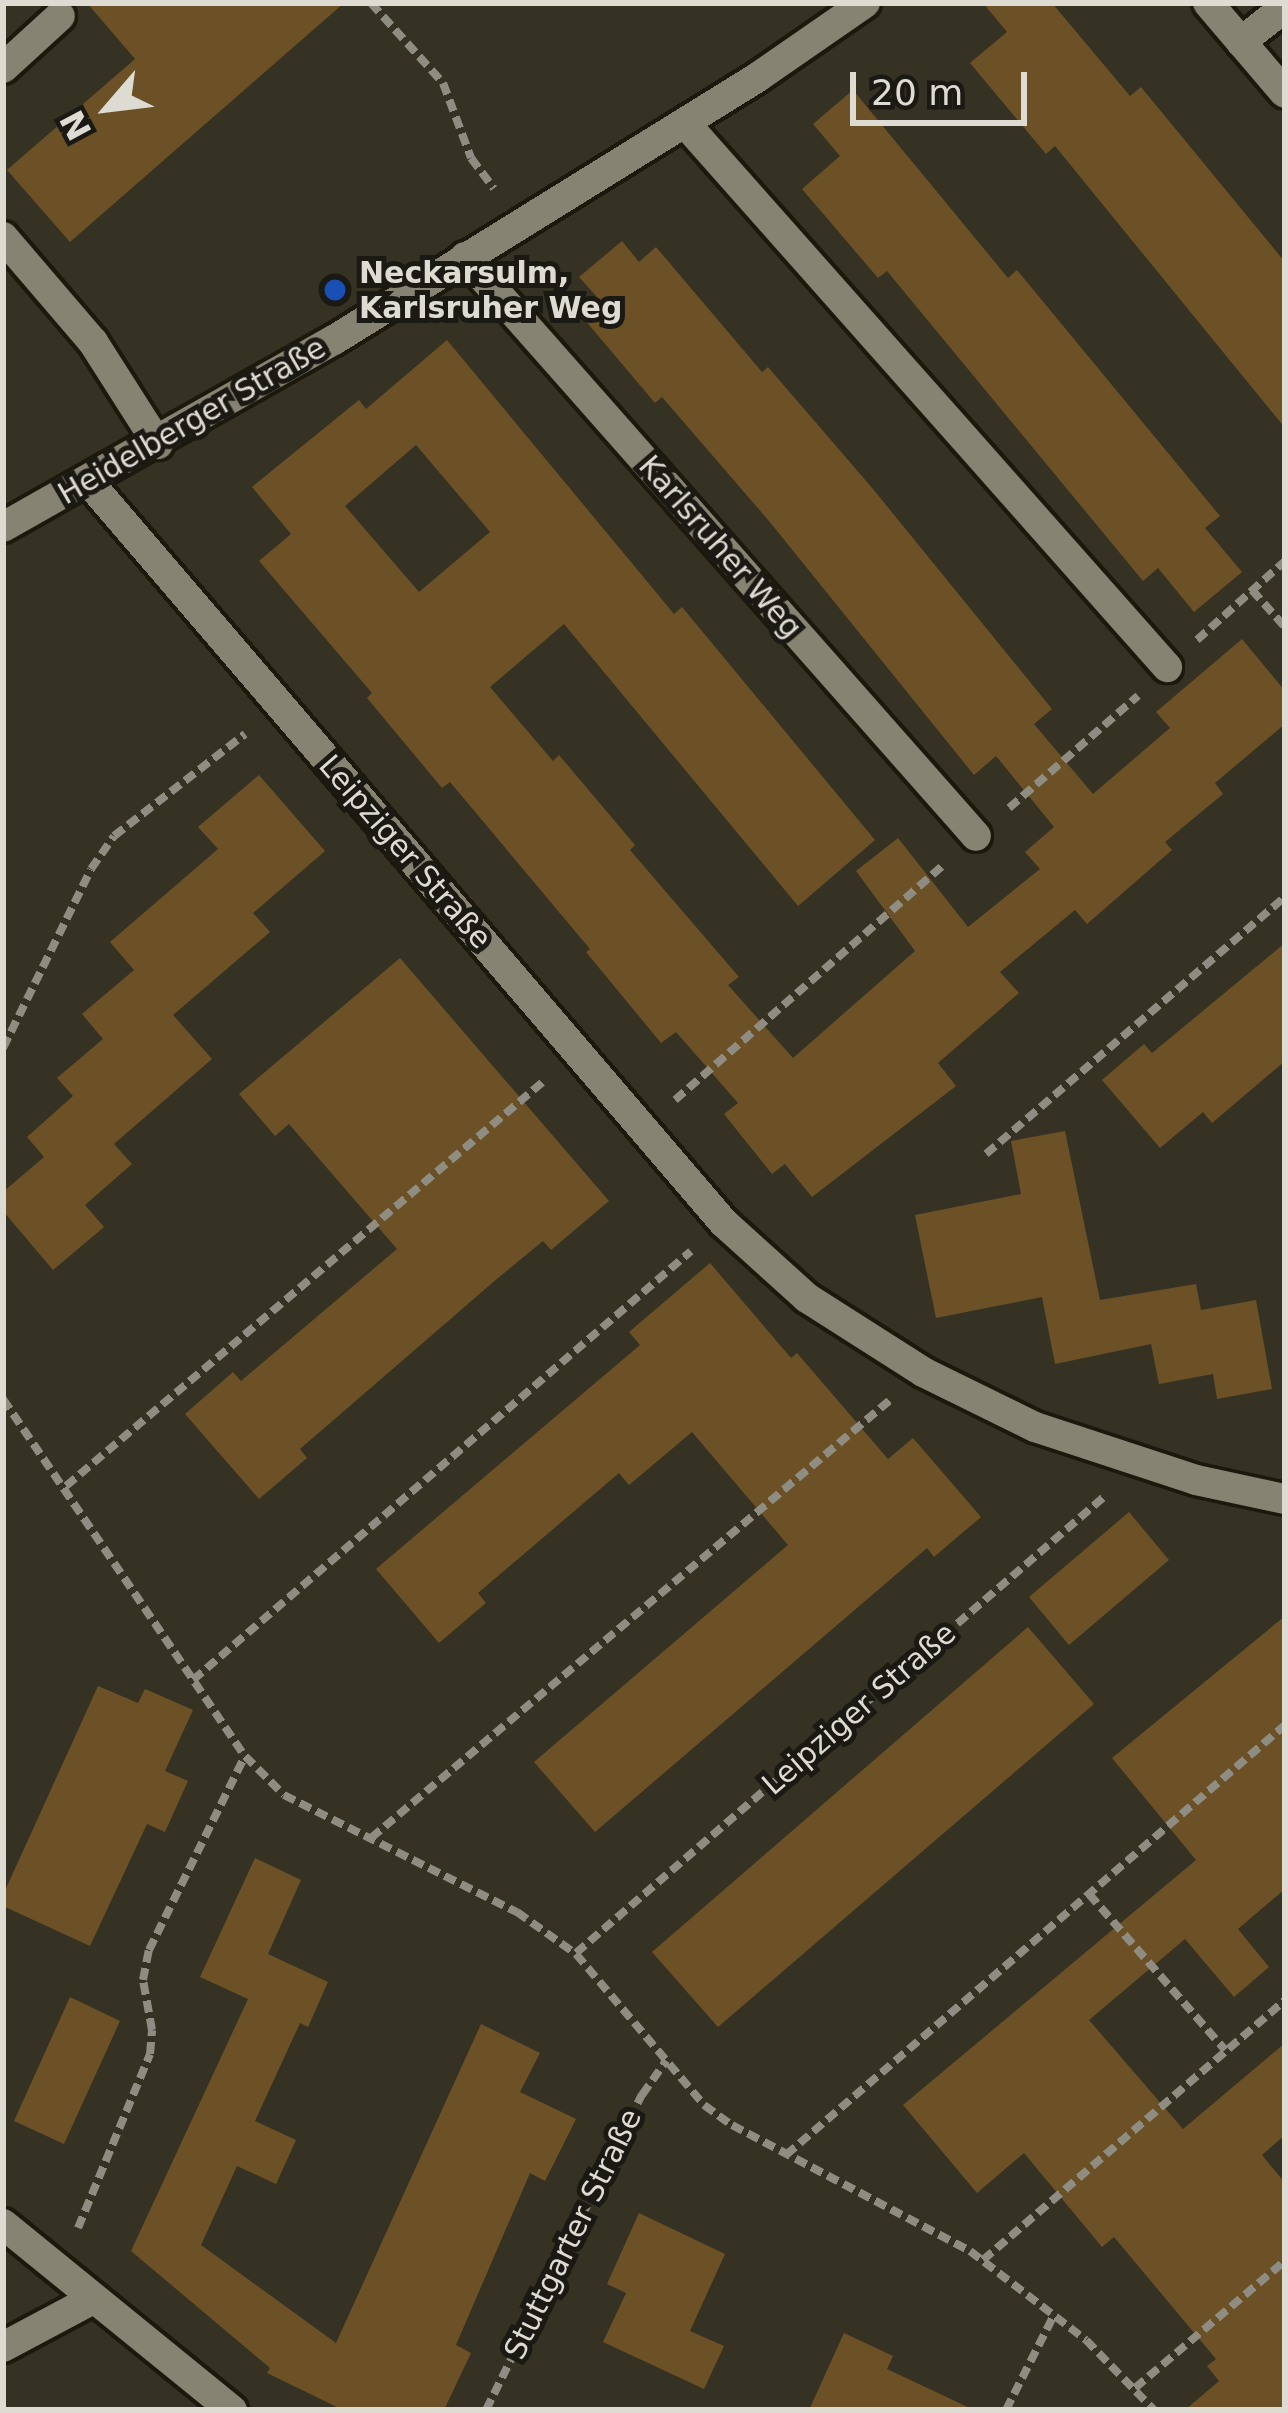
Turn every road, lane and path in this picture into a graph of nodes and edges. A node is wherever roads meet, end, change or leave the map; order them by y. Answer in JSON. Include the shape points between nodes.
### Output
{"nodes":[{"id":1,"x":371,"y":3,"type":"edge"},
{"id":2,"x":865,"y":3,"type":"edge"},
{"id":3,"x":1208,"y":3,"type":"edge"},
{"id":4,"x":1285,"y":7,"type":"edge"},
{"id":5,"x":60,"y":16,"type":"dead end"},
{"id":6,"x":1241,"y":42,"type":"junction"},
{"id":7,"x":3,"y":68,"type":"edge"},
{"id":8,"x":1285,"y":93,"type":"edge"},
{"id":9,"x":686,"y":123,"type":"junction"},
{"id":10,"x":471,"y":158,"type":"dead end"},
{"id":11,"x":3,"y":237,"type":"edge"},
{"id":12,"x":465,"y":257,"type":"junction"},
{"id":13,"x":158,"y":444,"type":"junction"},
{"id":14,"x":88,"y":481,"type":"junction"},
{"id":15,"x":3,"y":527,"type":"edge"},
{"id":16,"x":1285,"y":561,"type":"edge"},
{"id":17,"x":1285,"y":628,"type":"edge"},
{"id":18,"x":1167,"y":667,"type":"dead end"},
{"id":19,"x":279,"y":707,"type":"junction"},
{"id":20,"x":976,"y":836,"type":"dead end"},
{"id":21,"x":1285,"y":897,"type":"edge"},
{"id":22,"x":3,"y":1048,"type":"edge"},
{"id":23,"x":578,"y":1052,"type":"junction"},
{"id":24,"x":986,"y":1154,"type":"dead end"},
{"id":25,"x":724,"y":1222,"type":"junction"},
{"id":26,"x":923,"y":1372,"type":"junction"},
{"id":27,"x":3,"y":1399,"type":"edge"},
{"id":28,"x":1142,"y":1463,"type":"junction"},
{"id":29,"x":66,"y":1486,"type":"junction"},
{"id":30,"x":1285,"y":1499,"type":"edge"},
{"id":31,"x":192,"y":1680,"type":"junction"},
{"id":32,"x":1285,"y":1726,"type":"edge"},
{"id":33,"x":245,"y":1756,"type":"junction"},
{"id":34,"x":371,"y":1838,"type":"junction"},
{"id":35,"x":1089,"y":1894,"type":"junction"},
{"id":36,"x":576,"y":1954,"type":"junction"},
{"id":37,"x":1285,"y":2000,"type":"edge"},
{"id":38,"x":1276,"y":2008,"type":"junction"},
{"id":39,"x":1285,"y":2018,"type":"edge"},
{"id":40,"x":1225,"y":2050,"type":"junction"},
{"id":41,"x":666,"y":2061,"type":"junction"},
{"id":42,"x":786,"y":2155,"type":"junction"},
{"id":43,"x":3,"y":2224,"type":"edge"},
{"id":44,"x":983,"y":2260,"type":"junction"},
{"id":45,"x":1285,"y":2260,"type":"edge"},
{"id":46,"x":58,"y":2274,"type":"junction"},
{"id":47,"x":92,"y":2300,"type":"junction"},
{"id":48,"x":1054,"y":2314,"type":"junction"},
{"id":49,"x":3,"y":2348,"type":"edge"},
{"id":50,"x":1135,"y":2388,"type":"junction"},
{"id":51,"x":232,"y":2410,"type":"edge"},
{"id":52,"x":486,"y":2410,"type":"edge"},
{"id":53,"x":1006,"y":2410,"type":"edge"},
{"id":54,"x":1154,"y":2410,"type":"edge"}],
"edges":[{"from":1,"to":10,"type":"path","via":[[443,83]]},
{"from":2,"to":9,"type":"street","name":"Heidelberger Straße"},
{"from":3,"to":6,"type":"street"},
{"from":4,"to":6,"type":"street"},
{"from":5,"to":7,"type":"street"},
{"from":6,"to":8,"type":"street"},
{"from":9,"to":12,"type":"street","name":"Heidelberger Straße"},
{"from":9,"to":18,"type":"street"},
{"from":11,"to":13,"type":"street","via":[[93,342]]},
{"from":12,"to":13,"type":"street","name":"Heidelberger Straße"},
{"from":12,"to":20,"type":"street","name":"Karlsruher Weg"},
{"from":13,"to":14,"type":"street","name":"Heidelberger Straße"},
{"from":14,"to":15,"type":"street","name":"Heidelberger Straße"},
{"from":14,"to":19,"type":"street","name":"Leipziger Straße"},
{"from":16,"to":17,"type":"path","via":[[1252,590]]},
{"from":19,"to":22,"type":"path","via":[[114,836]]},
{"from":19,"to":23,"type":"street","name":"Leipziger Straße"},
{"from":21,"to":24,"type":"path"},
{"from":23,"to":25,"type":"street","name":"Leipziger Straße"},
{"from":23,"to":29,"type":"path"},
{"from":25,"to":26,"type":"street","name":"Leipziger Straße","via":[[807,1298]]},
{"from":25,"to":31,"type":"path"},
{"from":26,"to":28,"type":"street","name":"Leipziger Straße","via":[[1035,1427]]},
{"from":26,"to":34,"type":"path"},
{"from":27,"to":29,"type":"path"},
{"from":28,"to":30,"type":"street","name":"Leipziger Straße"},
{"from":28,"to":36,"type":"path","name":"Leipziger Straße"},
{"from":29,"to":31,"type":"path"},
{"from":31,"to":33,"type":"path"},
{"from":32,"to":35,"type":"path"},
{"from":33,"to":34,"type":"path","via":[[284,1795]]},
{"from":33,"to":46,"type":"path","via":[[149,1950],[143,1980],[150,2054]]},
{"from":34,"to":36,"type":"path","via":[[517,1912]]},
{"from":35,"to":40,"type":"path"},
{"from":35,"to":42,"type":"path"},
{"from":36,"to":41,"type":"path"},
{"from":37,"to":38,"type":"path"},
{"from":38,"to":39,"type":"path"},
{"from":38,"to":40,"type":"path"},
{"from":40,"to":44,"type":"path"},
{"from":41,"to":42,"type":"path","via":[[704,2105]]},
{"from":41,"to":52,"type":"path","name":"Stuttgarter Straße"},
{"from":42,"to":44,"type":"path"},
{"from":43,"to":46,"type":"street"},
{"from":44,"to":48,"type":"path"},
{"from":45,"to":50,"type":"path"},
{"from":46,"to":47,"type":"street"},
{"from":47,"to":49,"type":"street"},
{"from":47,"to":51,"type":"street"},
{"from":48,"to":50,"type":"path"},
{"from":48,"to":53,"type":"path"},
{"from":50,"to":54,"type":"path"}]}
